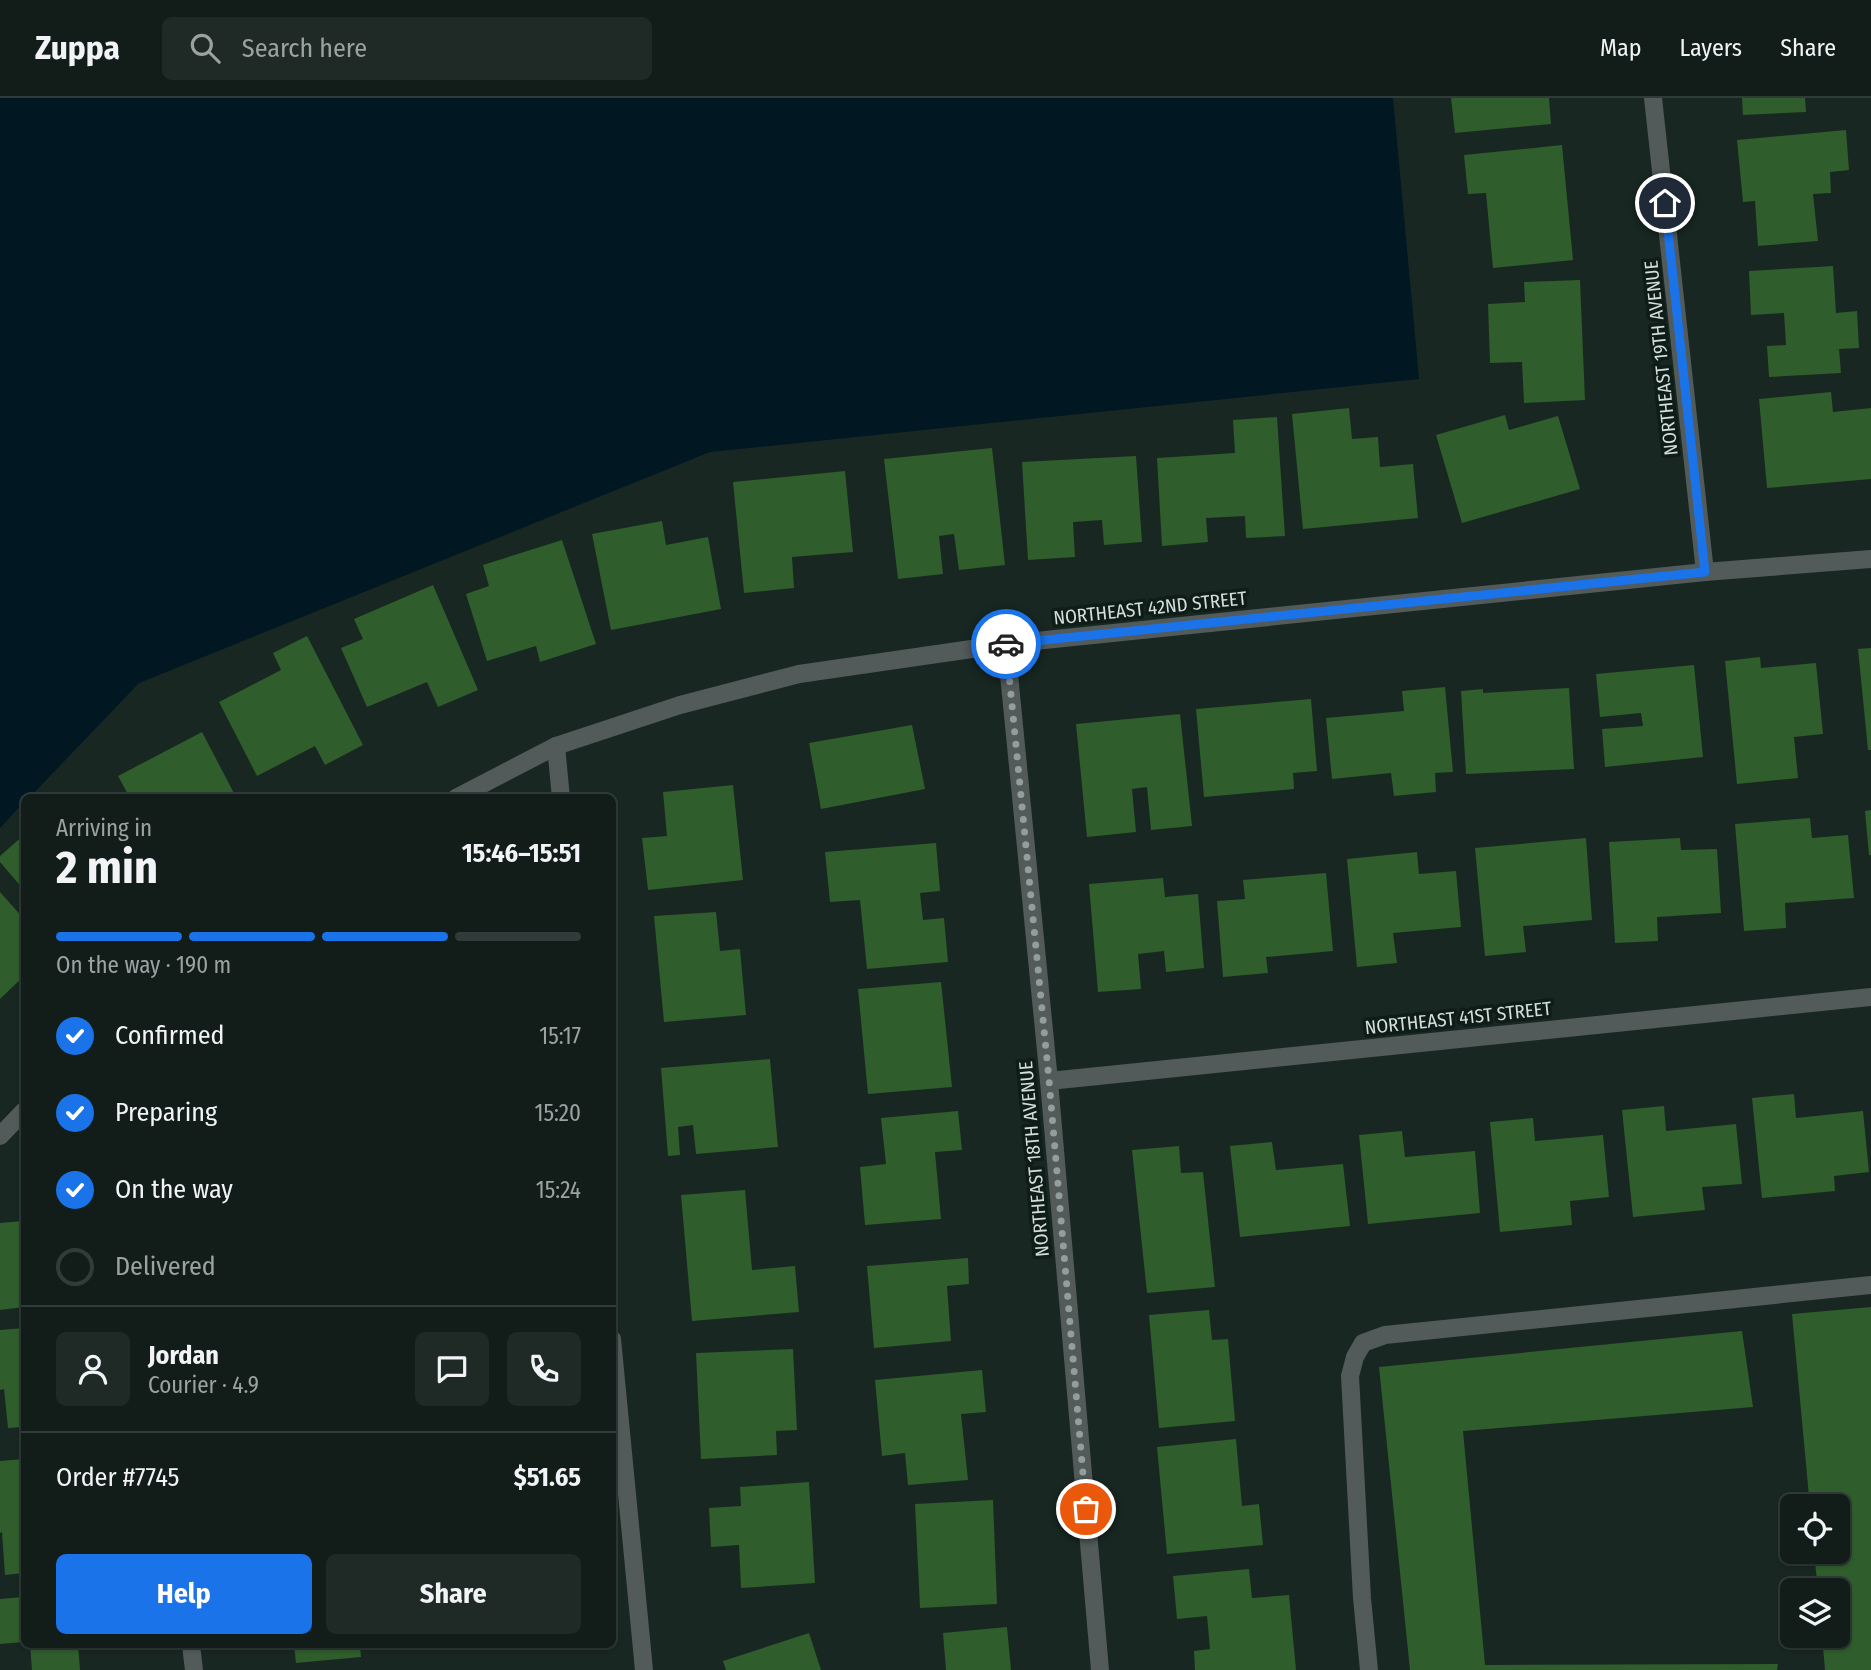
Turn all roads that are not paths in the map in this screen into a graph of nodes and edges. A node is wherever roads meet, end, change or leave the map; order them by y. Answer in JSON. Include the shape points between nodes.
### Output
{"nodes":[{"id":1,"x":1653,"y":98,"type":"edge"},
{"id":2,"x":1871,"y":559,"type":"edge"},
{"id":3,"x":1705,"y":572,"type":"junction"},
{"id":4,"x":1006,"y":644,"type":"junction"},
{"id":5,"x":556,"y":746,"type":"junction"},
{"id":6,"x":464,"y":794,"type":"edge"},
{"id":7,"x":561,"y":794,"type":"edge"},
{"id":8,"x":1871,"y":997,"type":"edge"},
{"id":9,"x":1049,"y":1080,"type":"junction"},
{"id":10,"x":21,"y":1114,"type":"edge"},
{"id":11,"x":0,"y":1136,"type":"edge"},
{"id":12,"x":1871,"y":1285,"type":"edge"},
{"id":13,"x":616,"y":1380,"type":"edge"},
{"id":14,"x":191,"y":1648,"type":"edge"},
{"id":15,"x":194,"y":1670,"type":"edge"},
{"id":16,"x":644,"y":1670,"type":"edge"},
{"id":17,"x":1100,"y":1670,"type":"edge"},
{"id":18,"x":1369,"y":1670,"type":"edge"}],
"edges":[{"from":1,"to":3,"type":"street","name":"NORTHEAST 19TH AVENUE"},
{"from":2,"to":3,"type":"street","name":"NORTHEAST 42ND STREET"},
{"from":3,"to":4,"type":"street","name":"NORTHEAST 42ND STREET"},
{"from":4,"to":5,"type":"street","name":"NORTHEAST 42ND STREET","via":[[799,674],[680,705]]},
{"from":4,"to":9,"type":"street","name":"NORTHEAST 18TH AVENUE"},
{"from":5,"to":6,"type":"street","name":"NORTHEAST 42ND STREET"},
{"from":5,"to":7,"type":"street"},
{"from":8,"to":9,"type":"street","name":"NORTHEAST 41ST STREET"},
{"from":9,"to":17,"type":"street","name":"NORTHEAST 18TH AVENUE"},
{"from":10,"to":11,"type":"street"},
{"from":12,"to":18,"type":"street","via":[[1385,1335],[1363,1343],[1350,1376]]},
{"from":13,"to":16,"type":"street"},
{"from":14,"to":15,"type":"street"}]}
